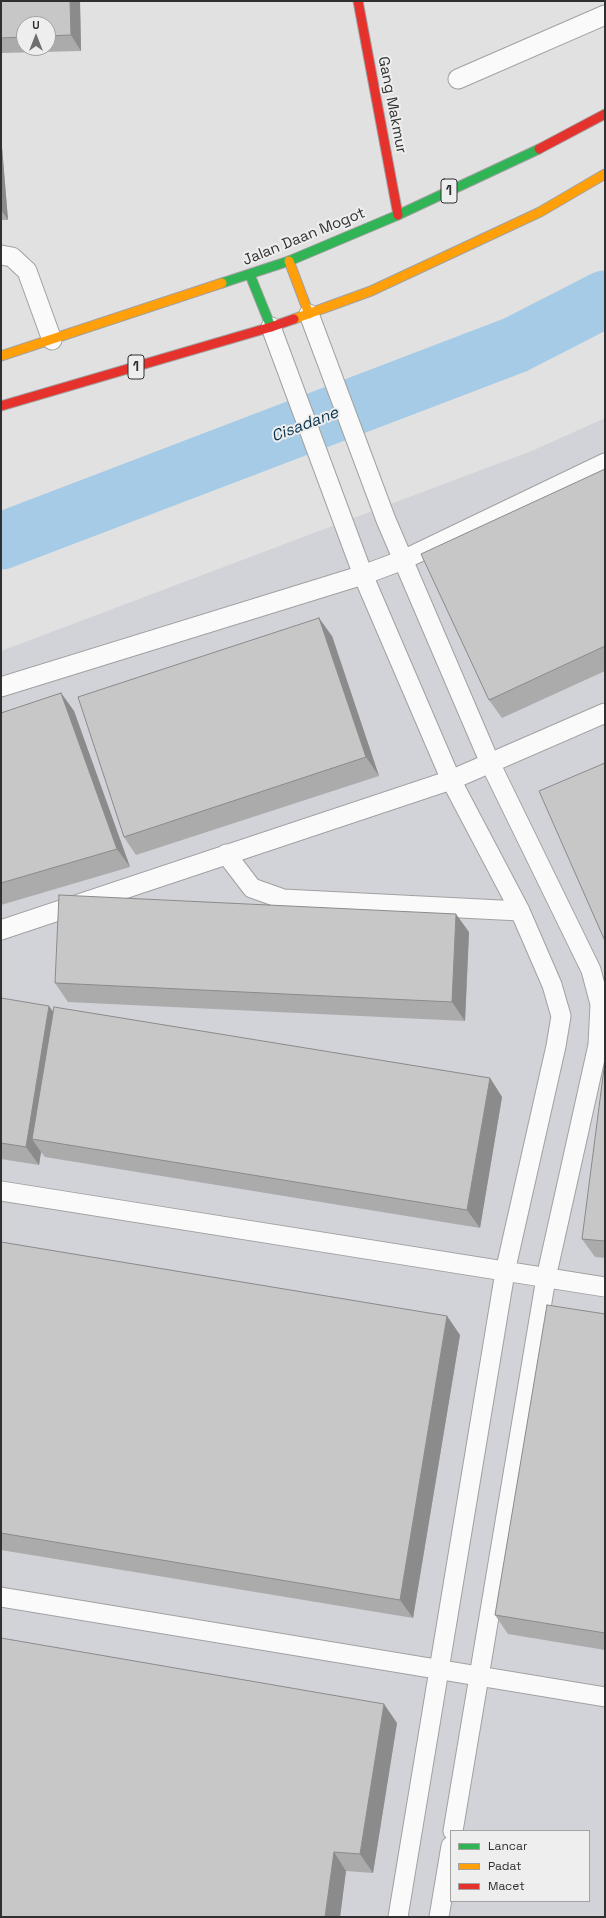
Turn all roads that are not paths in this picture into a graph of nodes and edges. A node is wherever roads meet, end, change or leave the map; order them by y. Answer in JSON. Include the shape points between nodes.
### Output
{"nodes":[{"id":1,"x":358,"y":1,"type":"edge"},
{"id":2,"x":605,"y":15,"type":"edge"},
{"id":3,"x":458,"y":79,"type":"dead end"},
{"id":4,"x":605,"y":114,"type":"edge"},
{"id":5,"x":605,"y":174,"type":"edge"},
{"id":6,"x":398,"y":215,"type":"junction"},
{"id":7,"x":1,"y":255,"type":"edge"},
{"id":8,"x":289,"y":261,"type":"junction"},
{"id":9,"x":250,"y":275,"type":"junction"},
{"id":10,"x":309,"y":314,"type":"junction"},
{"id":11,"x":271,"y":327,"type":"junction"},
{"id":12,"x":52,"y":340,"type":"junction"},
{"id":13,"x":1,"y":356,"type":"edge"},
{"id":14,"x":1,"y":406,"type":"edge"},
{"id":15,"x":605,"y":463,"type":"edge"},
{"id":16,"x":403,"y":560,"type":"junction"},
{"id":17,"x":363,"y":574,"type":"junction"},
{"id":18,"x":1,"y":687,"type":"edge"},
{"id":19,"x":605,"y":713,"type":"edge"},
{"id":20,"x":490,"y":763,"type":"junction"},
{"id":21,"x":451,"y":780,"type":"junction"},
{"id":22,"x":226,"y":854,"type":"junction"},
{"id":23,"x":520,"y":911,"type":"junction"},
{"id":24,"x":1,"y":930,"type":"edge"},
{"id":25,"x":1,"y":1191,"type":"edge"},
{"id":26,"x":505,"y":1272,"type":"junction"},
{"id":27,"x":546,"y":1278,"type":"junction"},
{"id":28,"x":605,"y":1287,"type":"edge"},
{"id":29,"x":1,"y":1597,"type":"edge"},
{"id":30,"x":439,"y":1671,"type":"junction"},
{"id":31,"x":479,"y":1677,"type":"junction"},
{"id":32,"x":605,"y":1697,"type":"edge"},
{"id":33,"x":453,"y":1830,"type":"edge"},
{"id":34,"x":450,"y":1852,"type":"edge"},
{"id":35,"x":398,"y":1917,"type":"edge"},
{"id":36,"x":439,"y":1917,"type":"edge"}],
"edges":[{"from":1,"to":6,"type":"main road","name":"Gang Makmur"},
{"from":2,"to":3,"type":"lane"},
{"from":4,"to":6,"type":"main road","name":"Jalan Daan Mogot","number":"1","via":[[543,147]]},
{"from":5,"to":10,"type":"main road","number":"1","via":[[540,212],[442,259],[371,291]]},
{"from":6,"to":8,"type":"main road","name":"Jalan Daan Mogot","number":"1"},
{"from":7,"to":12,"type":"lane","via":[[12,257],[27,271]]},
{"from":8,"to":9,"type":"main road","name":"Jalan Daan Mogot","number":"1"},
{"from":8,"to":10,"type":"main road"},
{"from":9,"to":11,"type":"main road"},
{"from":9,"to":12,"type":"main road","name":"Jalan Daan Mogot","number":"1"},
{"from":10,"to":11,"type":"main road","number":"1"},
{"from":10,"to":16,"type":"lane"},
{"from":11,"to":14,"type":"main road","number":"1"},
{"from":11,"to":17,"type":"lane"},
{"from":12,"to":13,"type":"main road","name":"Jalan Daan Mogot","number":"1"},
{"from":15,"to":16,"type":"lane"},
{"from":16,"to":17,"type":"lane"},
{"from":16,"to":20,"type":"lane"},
{"from":17,"to":18,"type":"lane"},
{"from":17,"to":21,"type":"lane"},
{"from":19,"to":20,"type":"lane"},
{"from":20,"to":21,"type":"lane"},
{"from":20,"to":27,"type":"lane","via":[[591,970],[600,1004],[598,1045]]},
{"from":21,"to":22,"type":"lane"},
{"from":21,"to":23,"type":"lane"},
{"from":22,"to":23,"type":"lane","via":[[252,888],[283,899]]},
{"from":22,"to":24,"type":"lane"},
{"from":23,"to":26,"type":"lane","via":[[552,985],[561,1016]]},
{"from":25,"to":26,"type":"lane"},
{"from":26,"to":27,"type":"lane"},
{"from":26,"to":30,"type":"lane"},
{"from":27,"to":28,"type":"lane"},
{"from":27,"to":31,"type":"lane"},
{"from":29,"to":30,"type":"lane"},
{"from":30,"to":31,"type":"lane"},
{"from":30,"to":35,"type":"lane"},
{"from":31,"to":32,"type":"lane"},
{"from":31,"to":33,"type":"lane"},
{"from":34,"to":36,"type":"lane"}]}
